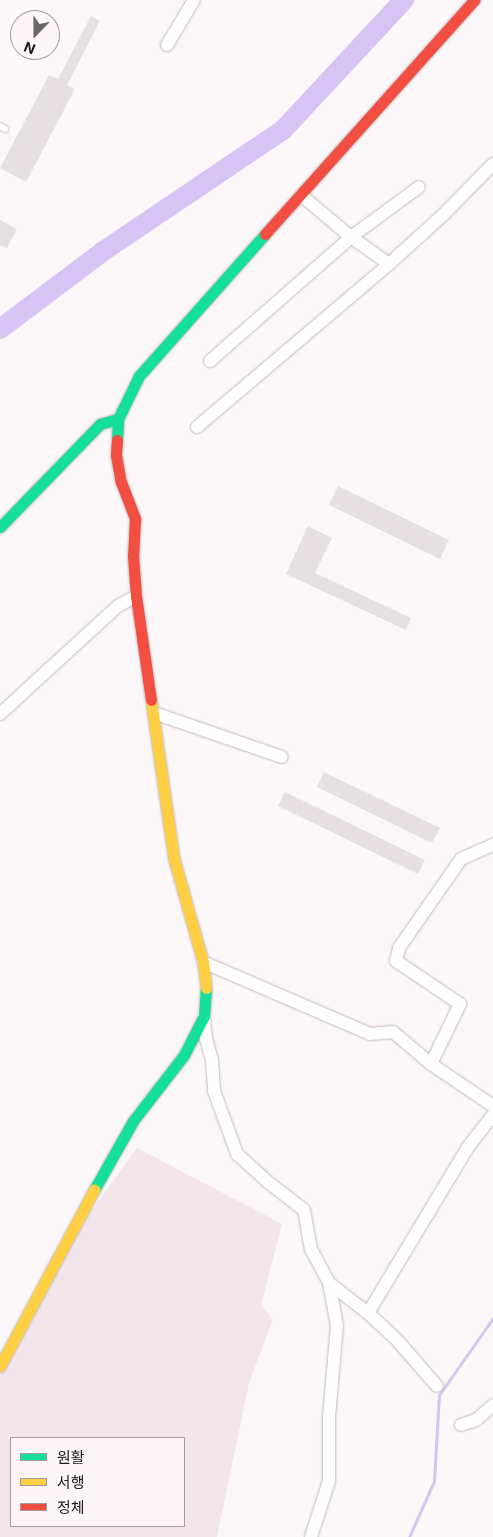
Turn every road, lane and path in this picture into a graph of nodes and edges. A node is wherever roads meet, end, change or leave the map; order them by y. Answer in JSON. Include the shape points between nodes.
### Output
{"nodes":[{"id":1,"x":194,"y":0,"type":"edge"},
{"id":2,"x":474,"y":0,"type":"edge"},
{"id":3,"x":167,"y":45,"type":"dead end"},
{"id":4,"x":493,"y":164,"type":"edge"},
{"id":5,"x":419,"y":187,"type":"dead end"},
{"id":6,"x":301,"y":194,"type":"junction"},
{"id":7,"x":351,"y":237,"type":"junction"},
{"id":8,"x":389,"y":264,"type":"junction"},
{"id":9,"x":210,"y":361,"type":"dead end"},
{"id":10,"x":118,"y":419,"type":"junction"},
{"id":11,"x":197,"y":427,"type":"dead end"},
{"id":12,"x":0,"y":526,"type":"edge"},
{"id":13,"x":136,"y":596,"type":"junction"},
{"id":14,"x":154,"y":713,"type":"junction"},
{"id":15,"x":0,"y":714,"type":"edge"},
{"id":16,"x":282,"y":757,"type":"dead end"},
{"id":17,"x":493,"y":845,"type":"edge"},
{"id":18,"x":203,"y":962,"type":"junction"},
{"id":19,"x":204,"y":1016,"type":"junction"},
{"id":20,"x":431,"y":1064,"type":"junction"},
{"id":21,"x":493,"y":1106,"type":"edge"},
{"id":22,"x":493,"y":1115,"type":"edge"},
{"id":23,"x":329,"y":1283,"type":"junction"},
{"id":24,"x":368,"y":1313,"type":"junction"},
{"id":25,"x":0,"y":1366,"type":"edge"},
{"id":26,"x":437,"y":1386,"type":"dead end"},
{"id":27,"x":493,"y":1405,"type":"edge"},
{"id":28,"x":461,"y":1425,"type":"dead end"},
{"id":29,"x":311,"y":1537,"type":"edge"}],
"edges":[{"from":1,"to":3,"type":"street"},
{"from":2,"to":6,"type":"main road"},
{"from":4,"to":8,"type":"street"},
{"from":5,"to":7,"type":"street"},
{"from":6,"to":7,"type":"street"},
{"from":6,"to":10,"type":"main road","via":[[139,376]]},
{"from":7,"to":8,"type":"street"},
{"from":7,"to":9,"type":"street"},
{"from":8,"to":11,"type":"street"},
{"from":10,"to":12,"type":"main road","via":[[100,424]]},
{"from":10,"to":13,"type":"main road","via":[[116,455],[121,482],[135,518]]},
{"from":13,"to":14,"type":"main road"},
{"from":13,"to":15,"type":"street","via":[[118,606]]},
{"from":14,"to":16,"type":"street"},
{"from":14,"to":18,"type":"main road","via":[[174,859]]},
{"from":17,"to":20,"type":"street","via":[[461,860],[399,948],[396,961],[460,1004]]},
{"from":18,"to":19,"type":"main road","via":[[206,984]]},
{"from":18,"to":20,"type":"street","via":[[370,1034],[393,1032]]},
{"from":19,"to":23,"type":"street","via":[[214,1092],[237,1154],[304,1210],[311,1250]]},
{"from":19,"to":25,"type":"main road","via":[[184,1055],[117,1146]]},
{"from":20,"to":21,"type":"street"},
{"from":22,"to":24,"type":"street","via":[[468,1147]]},
{"from":23,"to":24,"type":"street"},
{"from":23,"to":29,"type":"street","via":[[337,1325],[329,1416],[329,1481]]},
{"from":24,"to":26,"type":"street"},
{"from":27,"to":28,"type":"street","via":[[476,1420]]}]}
